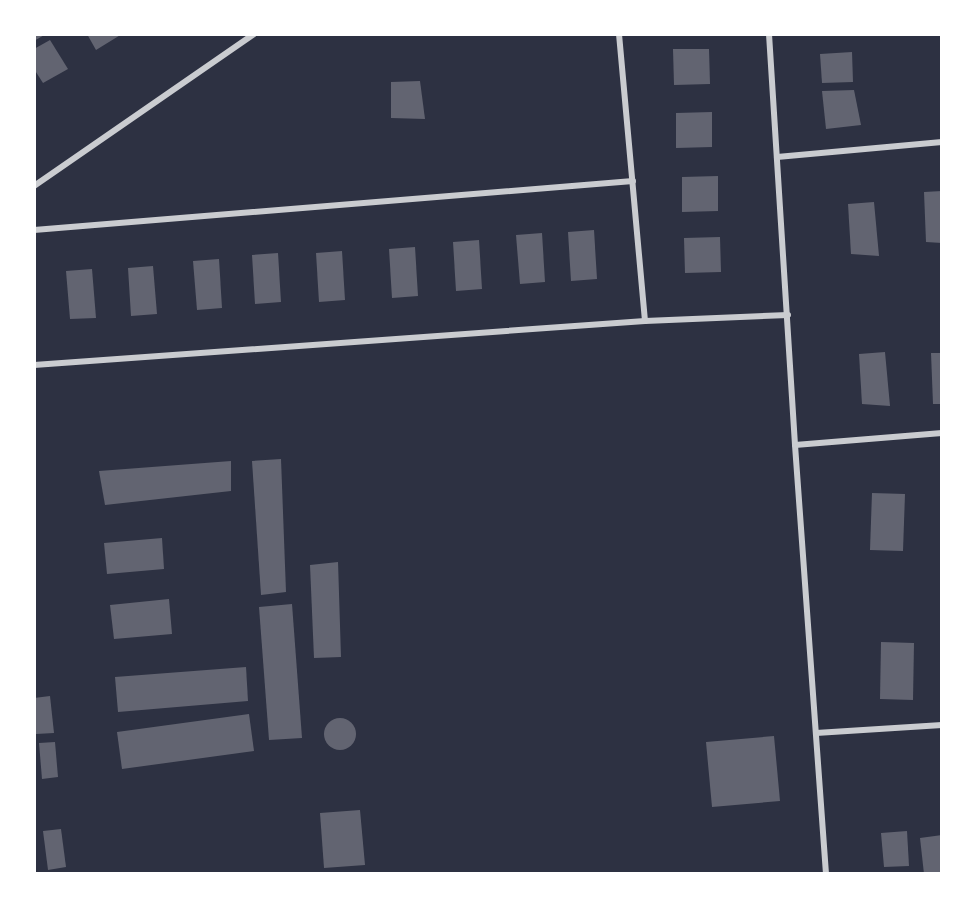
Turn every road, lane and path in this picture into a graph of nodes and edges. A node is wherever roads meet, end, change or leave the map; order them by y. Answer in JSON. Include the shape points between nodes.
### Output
{"nodes":[{"id":1,"x":254,"y":34,"type":"edge"},
{"id":2,"x":619,"y":34,"type":"edge"},
{"id":3,"x":769,"y":34,"type":"edge"},
{"id":4,"x":942,"y":142,"type":"edge"},
{"id":5,"x":777,"y":158,"type":"junction"},
{"id":6,"x":633,"y":181,"type":"junction"},
{"id":7,"x":34,"y":186,"type":"edge"},
{"id":8,"x":34,"y":230,"type":"edge"},
{"id":9,"x":788,"y":315,"type":"junction"},
{"id":10,"x":645,"y":321,"type":"junction"},
{"id":11,"x":34,"y":365,"type":"edge"},
{"id":12,"x":942,"y":433,"type":"edge"},
{"id":13,"x":795,"y":445,"type":"junction"},
{"id":14,"x":942,"y":725,"type":"edge"},
{"id":15,"x":816,"y":733,"type":"junction"},
{"id":16,"x":826,"y":873,"type":"edge"}],
"edges":[{"from":1,"to":7,"type":"street"},
{"from":2,"to":6,"type":"street"},
{"from":3,"to":5,"type":"street"},
{"from":4,"to":5,"type":"street"},
{"from":5,"to":9,"type":"street"},
{"from":6,"to":8,"type":"street"},
{"from":6,"to":10,"type":"street"},
{"from":9,"to":10,"type":"street"},
{"from":9,"to":13,"type":"street"},
{"from":10,"to":11,"type":"street"},
{"from":12,"to":13,"type":"street"},
{"from":13,"to":15,"type":"street"},
{"from":14,"to":15,"type":"street"},
{"from":15,"to":16,"type":"street"}]}
